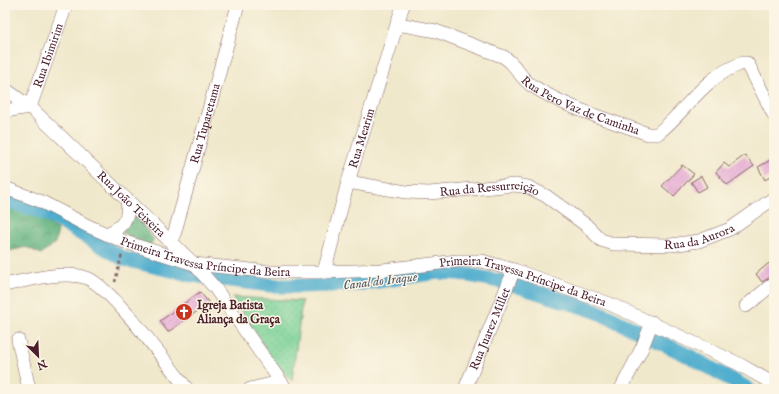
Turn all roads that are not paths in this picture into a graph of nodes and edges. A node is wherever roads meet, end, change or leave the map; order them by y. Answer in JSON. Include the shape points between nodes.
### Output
{"nodes":[{"id":1,"x":66,"y":5,"type":"edge"},
{"id":2,"x":238,"y":5,"type":"edge"},
{"id":3,"x":403,"y":5,"type":"edge"},
{"id":4,"x":398,"y":24,"type":"junction"},
{"id":5,"x":5,"y":89,"type":"edge"},
{"id":6,"x":30,"y":107,"type":"junction"},
{"id":7,"x":5,"y":111,"type":"edge"},
{"id":8,"x":774,"y":115,"type":"edge"},
{"id":9,"x":348,"y":182,"type":"junction"},
{"id":10,"x":5,"y":188,"type":"edge"},
{"id":11,"x":774,"y":198,"type":"edge"},
{"id":12,"x":127,"y":200,"type":"junction"},
{"id":13,"x":106,"y":234,"type":"junction"},
{"id":14,"x":172,"y":242,"type":"junction"},
{"id":15,"x":614,"y":244,"type":"joint"},
{"id":16,"x":194,"y":264,"type":"junction"},
{"id":17,"x":324,"y":272,"type":"junction"},
{"id":18,"x":513,"y":273,"type":"junction"},
{"id":19,"x":774,"y":283,"type":"edge"},
{"id":20,"x":5,"y":285,"type":"edge"},
{"id":21,"x":746,"y":306,"type":"dead end"},
{"id":22,"x":650,"y":327,"type":"junction"},
{"id":23,"x":18,"y":340,"type":"dead end"},
{"id":24,"x":774,"y":384,"type":"edge"},
{"id":25,"x":283,"y":386,"type":"edge"},
{"id":26,"x":29,"y":389,"type":"edge"},
{"id":27,"x":187,"y":389,"type":"edge"},
{"id":28,"x":250,"y":389,"type":"edge"},
{"id":29,"x":465,"y":389,"type":"edge"},
{"id":30,"x":621,"y":389,"type":"edge"}],
"edges":[{"from":1,"to":6,"type":"street","name":"Rua Ibimirim"},
{"from":2,"to":14,"type":"street","name":"Rua Tuparetama"},
{"from":3,"to":4,"type":"street","name":"Rua Mearim"},
{"from":4,"to":8,"type":"street","name":"Rua Pero Vaz de Caminha","via":[[436,31],[504,57],[511,61],[524,80],[548,95],[653,135],[660,132],[695,94],[721,73],[743,63],[749,66]]},
{"from":4,"to":9,"type":"street","name":"Rua Mearim"},
{"from":5,"to":6,"type":"street","name":"Rua João Teixeira"},
{"from":6,"to":7,"type":"street"},
{"from":6,"to":12,"type":"street","name":"Rua João Teixeira"},
{"from":9,"to":15,"type":"street","name":"Rua da Ressurreição","via":[[406,192],[429,193],[509,185],[528,187],[576,217],[601,240]]},
{"from":9,"to":17,"type":"street","name":"Rua Mearim"},
{"from":10,"to":13,"type":"street","name":"Primeira Travessa Príncipe da Beira","via":[[40,201]]},
{"from":11,"to":15,"type":"street","name":"Rua da Aurora","via":[[730,229],[699,241],[672,245]]},
{"from":12,"to":13,"type":"street","via":[[129,209],[125,222]]},
{"from":12,"to":14,"type":"street","name":"Rua João Teixeira"},
{"from":13,"to":16,"type":"street","name":"Primeira Travessa Príncipe da Beira"},
{"from":14,"to":16,"type":"street","name":"Rua João Teixeira"},
{"from":16,"to":17,"type":"street","name":"Primeira Travessa Príncipe da Beira","via":[[270,272]]},
{"from":16,"to":25,"type":"street","name":"Rua João Teixeira","via":[[215,288]]},
{"from":17,"to":18,"type":"street","name":"Primeira Travessa Príncipe da Beira","via":[[383,270],[457,261],[482,261]]},
{"from":18,"to":22,"type":"street","name":"Primeira Travessa Príncipe da Beira","via":[[610,304]]},
{"from":18,"to":29,"type":"street","name":"Rua Juarez Millet"},
{"from":19,"to":21,"type":"street"},
{"from":20,"to":27,"type":"street","via":[[54,276],[86,278],[98,284],[132,321]]},
{"from":22,"to":24,"type":"street","name":"Primeira Travessa Príncipe da Beira","via":[[736,363]]},
{"from":22,"to":30,"type":"street"},
{"from":23,"to":26,"type":"street"},
{"from":25,"to":28,"type":"street"}]}
